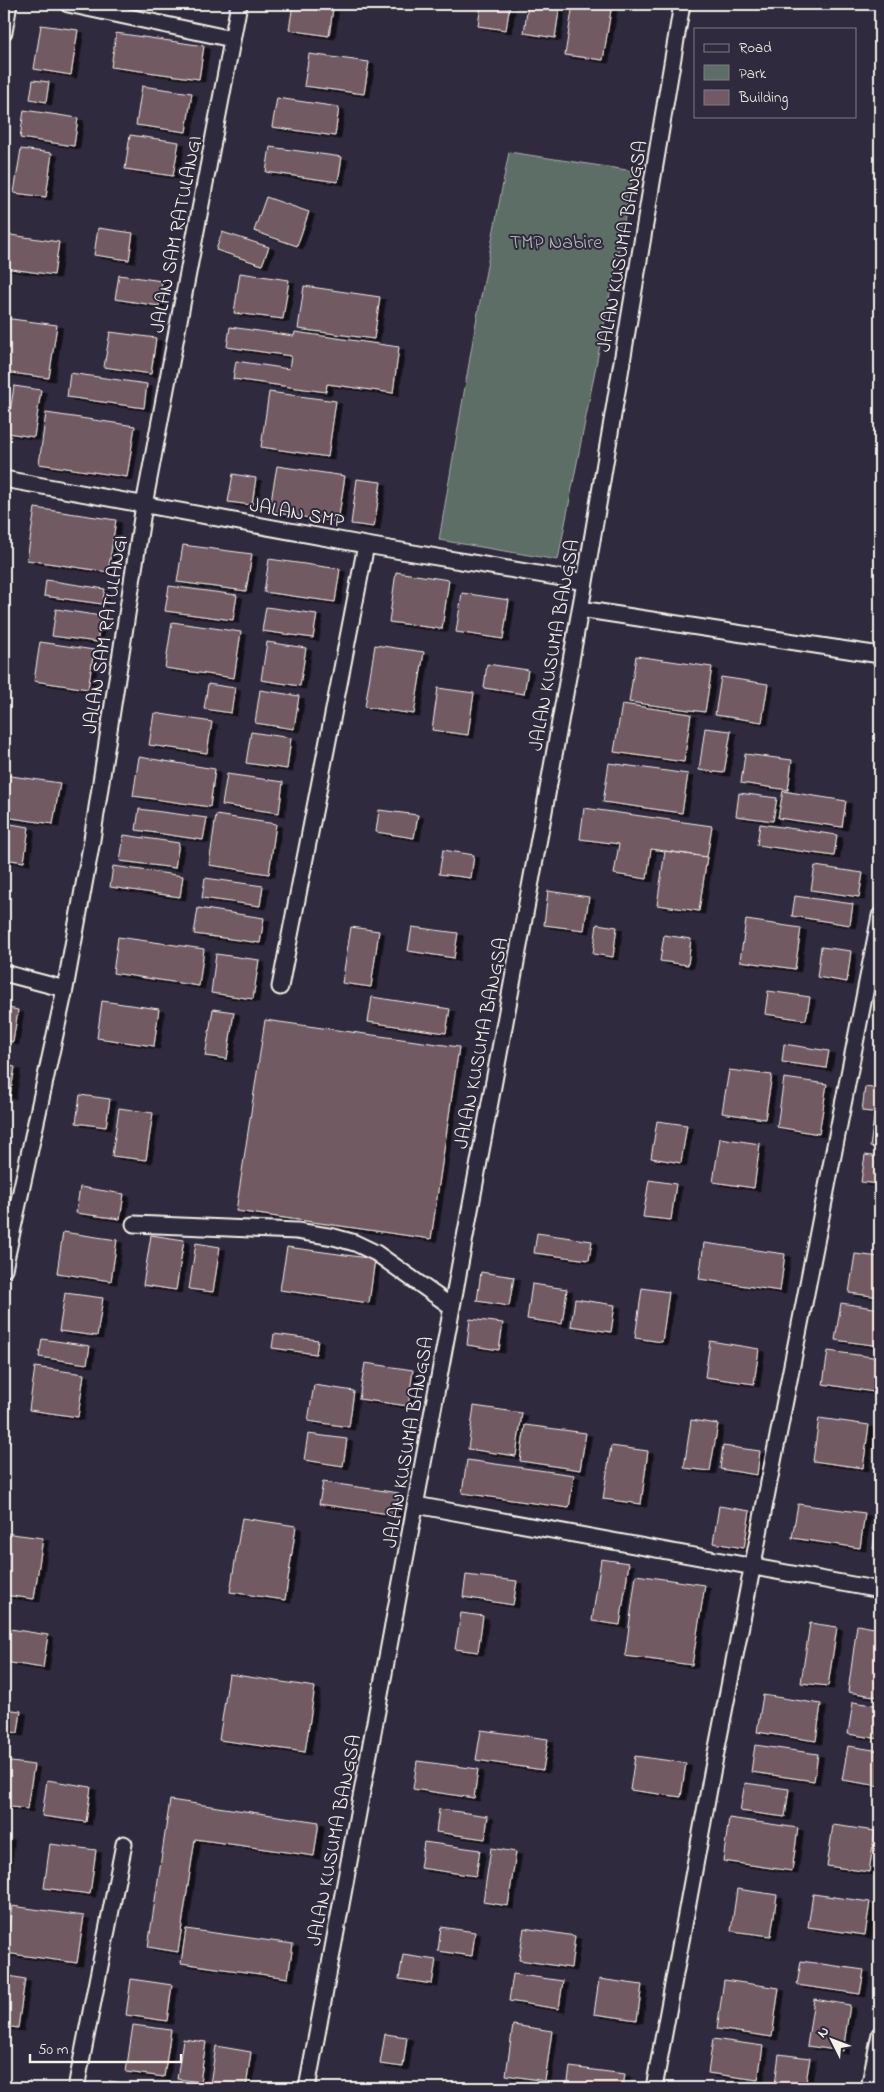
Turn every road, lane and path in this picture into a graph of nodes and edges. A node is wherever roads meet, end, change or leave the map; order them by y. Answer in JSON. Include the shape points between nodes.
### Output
{"nodes":[{"id":1,"x":9,"y":4,"type":"edge"},
{"id":2,"x":68,"y":4,"type":"edge"},
{"id":3,"x":239,"y":4,"type":"edge"},
{"id":4,"x":682,"y":4,"type":"edge"},
{"id":5,"x":4,"y":32,"type":"edge"},
{"id":6,"x":232,"y":39,"type":"junction"},
{"id":7,"x":4,"y":479,"type":"edge"},
{"id":8,"x":144,"y":506,"type":"junction"},
{"id":9,"x":366,"y":545,"type":"junction"},
{"id":10,"x":585,"y":582,"type":"junction"},
{"id":11,"x":580,"y":609,"type":"junction"},
{"id":12,"x":880,"y":655,"type":"edge"},
{"id":13,"x":880,"y":916,"type":"edge"},
{"id":14,"x":4,"y":972,"type":"edge"},
{"id":15,"x":280,"y":987,"type":"dead end"},
{"id":16,"x":65,"y":989,"type":"junction"},
{"id":17,"x":134,"y":1224,"type":"dead end"},
{"id":18,"x":4,"y":1269,"type":"edge"},
{"id":19,"x":452,"y":1307,"type":"junction"},
{"id":20,"x":416,"y":1505,"type":"junction"},
{"id":21,"x":752,"y":1565,"type":"junction"},
{"id":22,"x":880,"y":1590,"type":"edge"},
{"id":23,"x":124,"y":1844,"type":"dead end"},
{"id":24,"x":880,"y":2034,"type":"edge"},
{"id":25,"x":76,"y":2088,"type":"edge"},
{"id":26,"x":307,"y":2088,"type":"edge"},
{"id":27,"x":654,"y":2088,"type":"edge"},
{"id":28,"x":870,"y":2088,"type":"edge"}],
"edges":[{"from":1,"to":5,"type":"street"},
{"from":2,"to":6,"type":"street"},
{"from":3,"to":6,"type":"street","name":"JALAN SAM RATULANGI"},
{"from":4,"to":10,"type":"street","name":"JALAN KUSUMA BANGSA"},
{"from":6,"to":8,"type":"street","name":"JALAN SAM RATULANGI"},
{"from":7,"to":8,"type":"street","name":"JALAN SMP"},
{"from":8,"to":9,"type":"street","name":"JALAN SMP"},
{"from":8,"to":16,"type":"street","name":"JALAN SAM RATULANGI","via":[[93,836]]},
{"from":9,"to":10,"type":"street","name":"JALAN SMP"},
{"from":9,"to":15,"type":"street"},
{"from":10,"to":11,"type":"street","name":"JALAN KUSUMA BANGSA"},
{"from":11,"to":12,"type":"street"},
{"from":11,"to":19,"type":"street","name":"JALAN KUSUMA BANGSA"},
{"from":13,"to":21,"type":"street"},
{"from":14,"to":16,"type":"street"},
{"from":16,"to":18,"type":"street","name":"JALAN SAM RATULANGI"},
{"from":17,"to":19,"type":"street","via":[[297,1231],[334,1237],[376,1253]]},
{"from":19,"to":20,"type":"street","name":"JALAN KUSUMA BANGSA"},
{"from":20,"to":21,"type":"street"},
{"from":20,"to":26,"type":"street","name":"JALAN KUSUMA BANGSA"},
{"from":21,"to":22,"type":"street"},
{"from":21,"to":27,"type":"street"},
{"from":23,"to":25,"type":"street"},
{"from":24,"to":28,"type":"street"}]}
